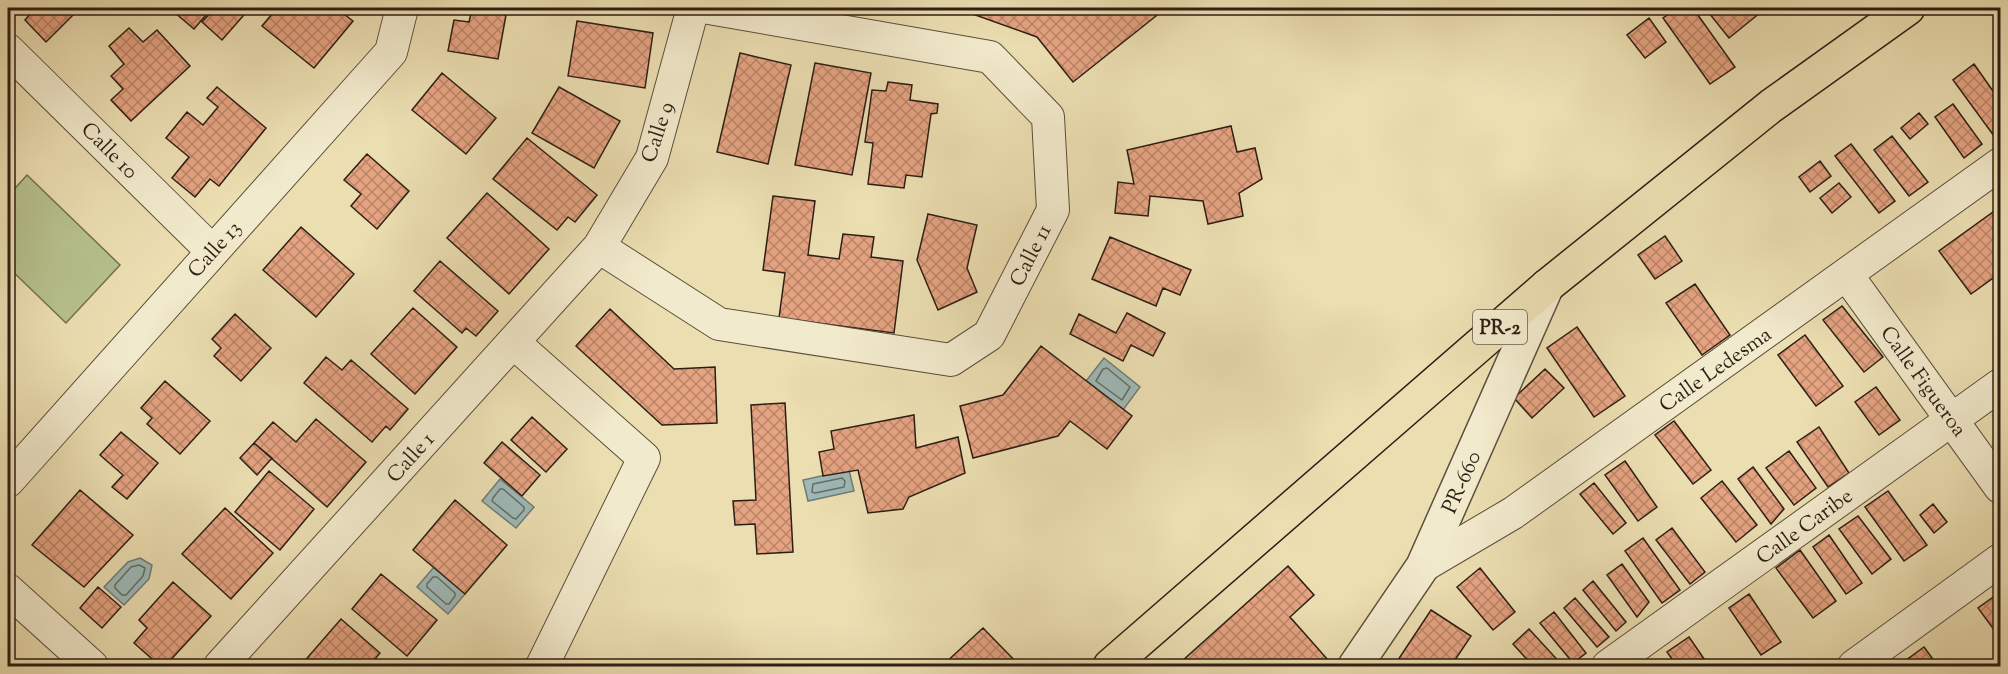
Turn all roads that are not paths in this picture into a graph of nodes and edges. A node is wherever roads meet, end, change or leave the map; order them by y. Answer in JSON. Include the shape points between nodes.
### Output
{"nodes":[{"id":1,"x":402,"y":8,"type":"edge"},
{"id":2,"x":693,"y":8,"type":"edge"},
{"id":3,"x":709,"y":8,"type":"edge"},
{"id":4,"x":1908,"y":8,"type":"edge"},
{"id":5,"x":8,"y":50,"type":"edge"},
{"id":6,"x":2001,"y":164,"type":"edge"},
{"id":7,"x":599,"y":248,"type":"junction"},
{"id":8,"x":212,"y":251,"type":"junction"},
{"id":9,"x":1847,"y":275,"type":"junction"},
{"id":10,"x":1547,"y":286,"type":"junction"},
{"id":11,"x":513,"y":342,"type":"junction"},
{"id":12,"x":2001,"y":385,"type":"edge"},
{"id":13,"x":1952,"y":420,"type":"junction"},
{"id":14,"x":8,"y":481,"type":"edge"},
{"id":15,"x":2001,"y":487,"type":"edge"},
{"id":16,"x":2001,"y":560,"type":"edge"},
{"id":17,"x":1423,"y":566,"type":"junction"},
{"id":18,"x":8,"y":590,"type":"edge"},
{"id":19,"x":92,"y":666,"type":"edge"},
{"id":20,"x":220,"y":666,"type":"edge"},
{"id":21,"x":542,"y":666,"type":"edge"},
{"id":22,"x":1110,"y":666,"type":"edge"},
{"id":23,"x":1355,"y":666,"type":"edge"},
{"id":24,"x":1608,"y":666,"type":"edge"},
{"id":25,"x":1854,"y":666,"type":"edge"}],
"edges":[{"from":1,"to":8,"type":"street","name":"Calle 13","via":[[391,52]]},
{"from":2,"to":7,"type":"street","name":"Calle 9","via":[[652,158]]},
{"from":3,"to":7,"type":"street","name":"Calle 11","via":[[990,57],[1048,117],[1053,210],[989,335],[951,360],[719,324]]},
{"from":4,"to":10,"type":"main road","number":"PR-2","via":[[1771,106]]},
{"from":5,"to":8,"type":"street","name":"Calle 10"},
{"from":6,"to":9,"type":"street","name":"Calle Ledesma"},
{"from":7,"to":11,"type":"street","name":"Calle 1"},
{"from":8,"to":14,"type":"street","name":"Calle 13"},
{"from":9,"to":13,"type":"street","name":"Calle Figueroa"},
{"from":9,"to":17,"type":"street","name":"Calle Ledesma","via":[[1513,513]]},
{"from":10,"to":17,"type":"street","name":"PR-660","number":"PR-660"},
{"from":10,"to":22,"type":"main road","number":"PR-2"},
{"from":11,"to":20,"type":"street","name":"Calle 1"},
{"from":11,"to":21,"type":"street","via":[[644,458]]},
{"from":12,"to":13,"type":"street","name":"Calle Caribe"},
{"from":13,"to":15,"type":"street","name":"Calle Figueroa"},
{"from":13,"to":24,"type":"street","name":"Calle Caribe"},
{"from":16,"to":25,"type":"street"},
{"from":17,"to":23,"type":"street","name":"PR-660","number":"PR-660"},
{"from":18,"to":19,"type":"street"}]}
